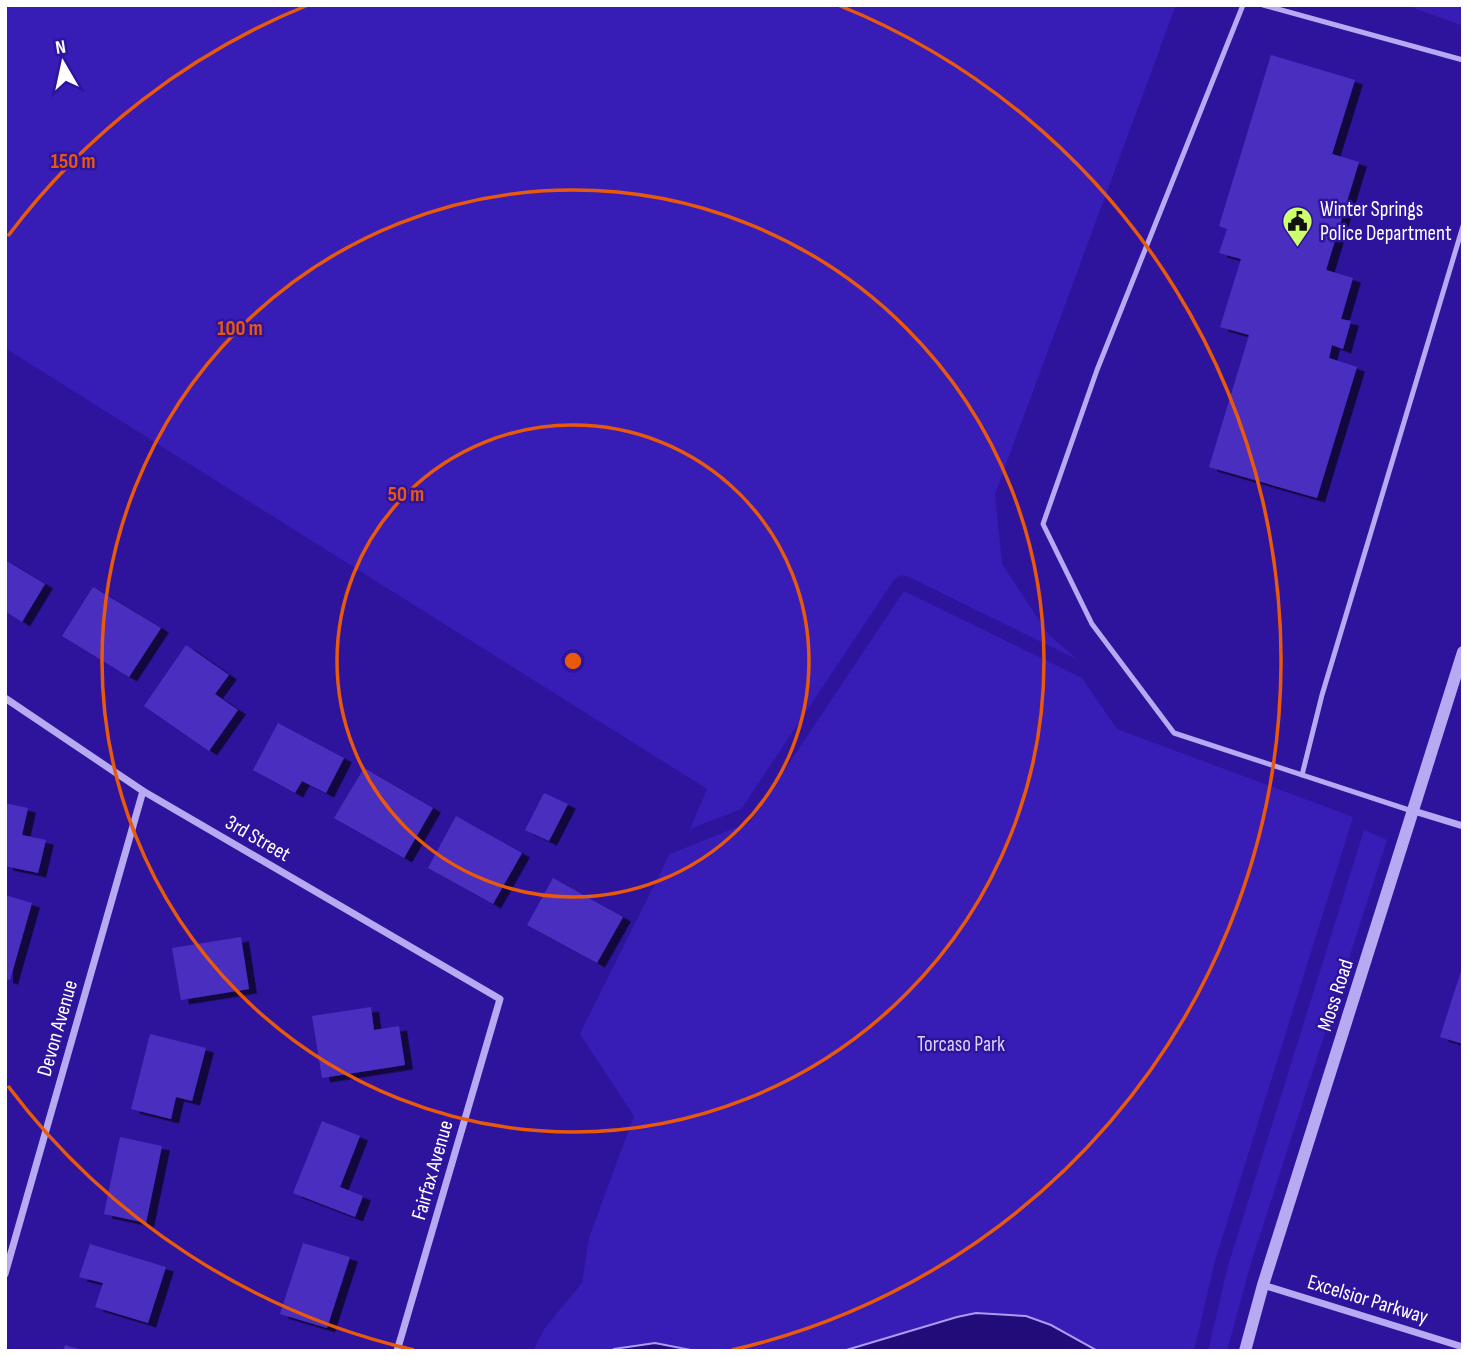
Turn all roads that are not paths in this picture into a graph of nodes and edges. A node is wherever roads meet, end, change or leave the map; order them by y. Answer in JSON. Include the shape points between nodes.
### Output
{"nodes":[{"id":1,"x":1243,"y":5,"type":"edge"},
{"id":2,"x":1264,"y":5,"type":"edge"},
{"id":3,"x":1463,"y":60,"type":"edge"},
{"id":4,"x":1463,"y":226,"type":"edge"},
{"id":5,"x":1463,"y":652,"type":"edge"},
{"id":6,"x":5,"y":698,"type":"edge"},
{"id":7,"x":1301,"y":775,"type":"junction"},
{"id":8,"x":142,"y":791,"type":"junction"},
{"id":9,"x":1414,"y":811,"type":"junction"},
{"id":10,"x":1463,"y":826,"type":"edge"},
{"id":11,"x":500,"y":999,"type":"joint"},
{"id":12,"x":5,"y":1274,"type":"edge"},
{"id":13,"x":1263,"y":1285,"type":"junction"},
{"id":14,"x":1463,"y":1348,"type":"edge"},
{"id":15,"x":397,"y":1351,"type":"edge"},
{"id":16,"x":1245,"y":1351,"type":"edge"}],
"edges":[{"from":1,"to":7,"type":"lane","via":[[1097,370],[1043,524],[1093,624],[1174,733]]},
{"from":2,"to":3,"type":"lane"},
{"from":4,"to":7,"type":"lane"},
{"from":5,"to":9,"type":"street","name":"Moss Road"},
{"from":6,"to":8,"type":"street","name":"3rd Street"},
{"from":7,"to":9,"type":"lane"},
{"from":8,"to":11,"type":"street","name":"3rd Street"},
{"from":8,"to":12,"type":"street","name":"Devon Avenue"},
{"from":9,"to":10,"type":"street"},
{"from":9,"to":13,"type":"street","name":"Moss Road"},
{"from":11,"to":15,"type":"street","name":"Fairfax Avenue"},
{"from":13,"to":14,"type":"street","name":"Excelsior Parkway"},
{"from":13,"to":16,"type":"street","name":"Moss Road"}]}
